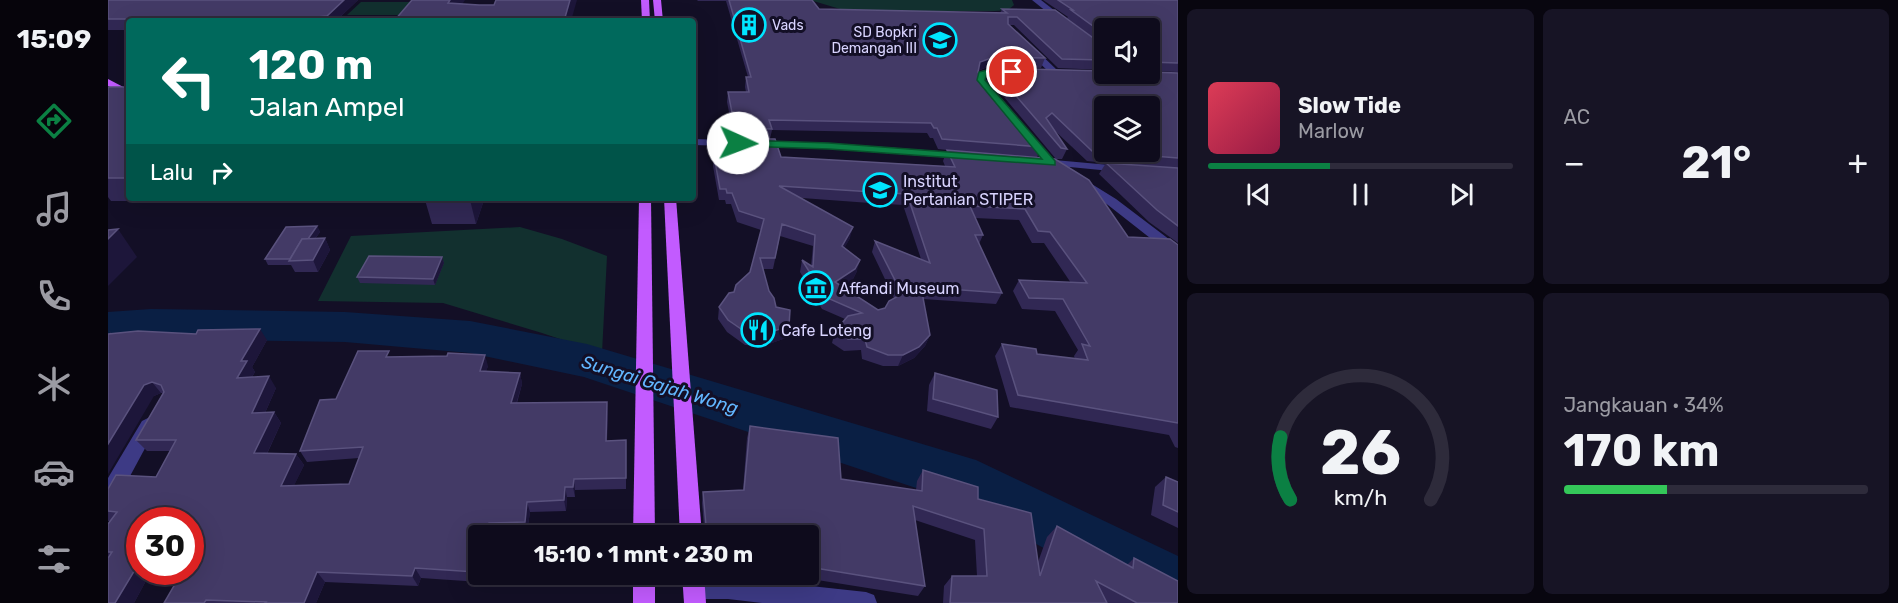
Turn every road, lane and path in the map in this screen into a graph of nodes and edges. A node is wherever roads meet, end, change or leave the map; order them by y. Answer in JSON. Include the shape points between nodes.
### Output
{"nodes":[{"id":1,"x":645,"y":0,"type":"edge"},
{"id":2,"x":657,"y":0,"type":"edge"},
{"id":3,"x":1036,"y":0,"type":"edge"},
{"id":4,"x":645,"y":18,"type":"edge"},
{"id":5,"x":659,"y":18,"type":"edge"},
{"id":6,"x":1070,"y":27,"type":"edge"},
{"id":7,"x":1024,"y":43,"type":"edge"},
{"id":8,"x":1054,"y":72,"type":"junction"},
{"id":9,"x":1065,"y":72,"type":"edge"},
{"id":10,"x":108,"y":82,"type":"edge"},
{"id":11,"x":126,"y":92,"type":"edge"},
{"id":12,"x":995,"y":98,"type":"edge"},
{"id":13,"x":696,"y":142,"type":"edge"},
{"id":14,"x":981,"y":158,"type":"edge"},
{"id":15,"x":1048,"y":159,"type":"junction"},
{"id":16,"x":1028,"y":161,"type":"edge"},
{"id":17,"x":1132,"y":170,"type":"edge"},
{"id":18,"x":645,"y":201,"type":"edge"},
{"id":19,"x":670,"y":201,"type":"edge"},
{"id":20,"x":1178,"y":253,"type":"edge"},
{"id":21,"x":157,"y":411,"type":"edge"},
{"id":22,"x":108,"y":496,"type":"edge"},
{"id":23,"x":644,"y":525,"type":"edge"},
{"id":24,"x":690,"y":525,"type":"edge"},
{"id":25,"x":644,"y":585,"type":"edge"},
{"id":26,"x":694,"y":588,"type":"edge"},
{"id":27,"x":644,"y":603,"type":"edge"},
{"id":28,"x":866,"y":603,"type":"edge"}],
"edges":[{"from":1,"to":4,"type":"main road"},
{"from":2,"to":5,"type":"main road"},
{"from":3,"to":6,"type":"street"},
{"from":7,"to":8,"type":"street"},
{"from":8,"to":9,"type":"street"},
{"from":8,"to":12,"type":"street","via":[[982,74],[981,80]]},
{"from":10,"to":11,"type":"main road"},
{"from":13,"to":14,"type":"street","via":[[829,146]]},
{"from":15,"to":16,"type":"street"},
{"from":15,"to":17,"type":"street"},
{"from":15,"to":20,"type":"street"},
{"from":18,"to":23,"type":"main road"},
{"from":19,"to":24,"type":"main road"},
{"from":21,"to":22,"type":"street"},
{"from":25,"to":27,"type":"main road"},
{"from":26,"to":28,"type":"street"}]}
